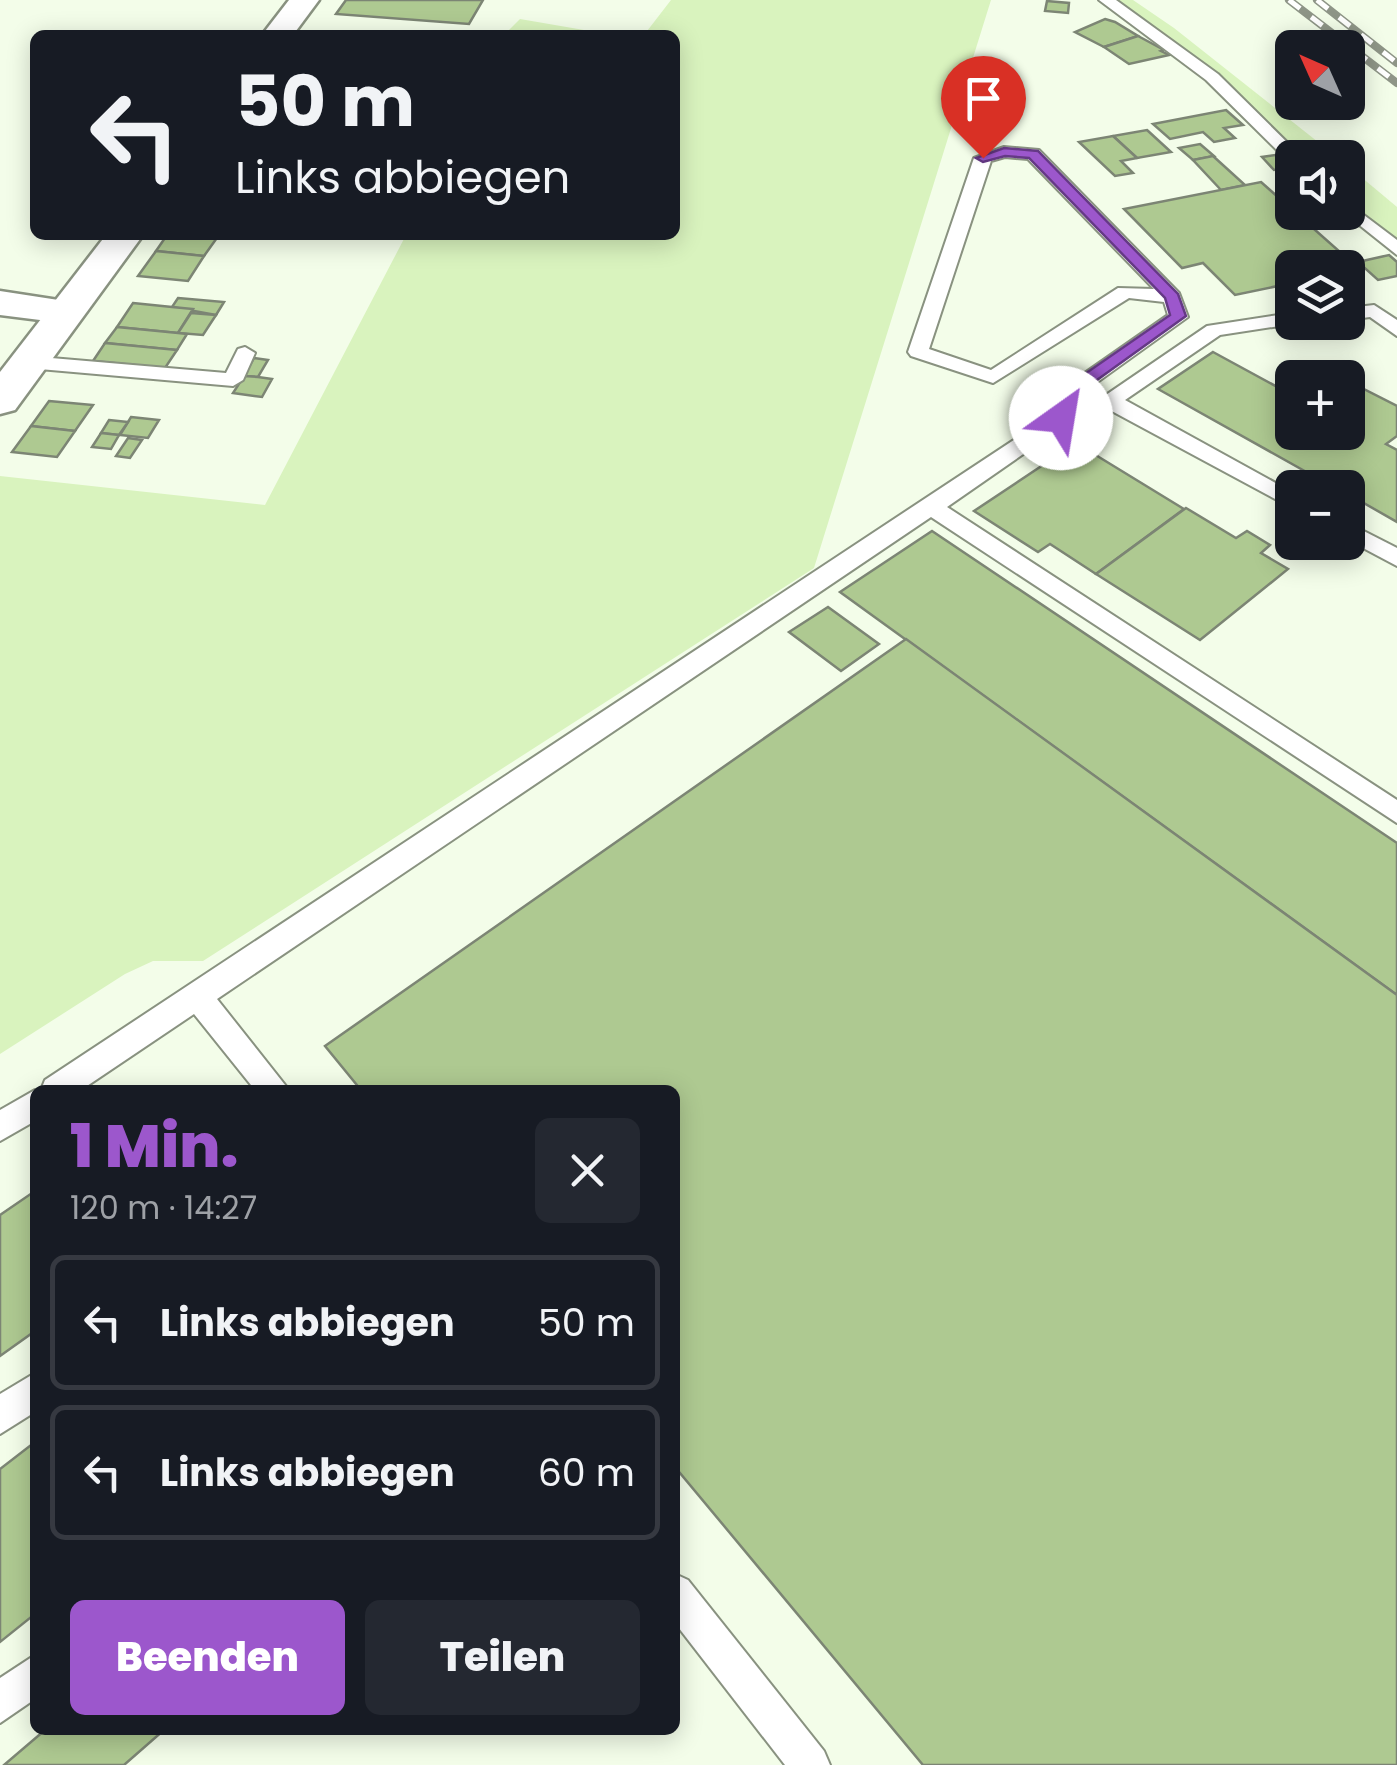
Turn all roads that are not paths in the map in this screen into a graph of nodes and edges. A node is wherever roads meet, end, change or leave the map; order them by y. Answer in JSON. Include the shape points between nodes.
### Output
{"nodes":[{"id":1,"x":304,"y":0,"type":"edge"},
{"id":2,"x":1106,"y":0,"type":"edge"},
{"id":3,"x":281,"y":30,"type":"edge"},
{"id":4,"x":1277,"y":140,"type":"edge"},
{"id":5,"x":1365,"y":222,"type":"edge"},
{"id":6,"x":121,"y":240,"type":"edge"},
{"id":7,"x":1397,"y":249,"type":"edge"},
{"id":8,"x":1172,"y":297,"type":"junction"},
{"id":9,"x":0,"y":304,"type":"edge"},
{"id":10,"x":64,"y":311,"type":"junction"},
{"id":11,"x":1365,"y":312,"type":"edge"},
{"id":12,"x":1275,"y":321,"type":"edge"},
{"id":13,"x":1397,"y":330,"type":"edge"},
{"id":14,"x":246,"y":353,"type":"dead end"},
{"id":15,"x":28,"y":362,"type":"junction"},
{"id":16,"x":0,"y":401,"type":"edge"},
{"id":17,"x":1110,"y":402,"type":"junction"},
{"id":18,"x":1061,"y":418,"type":"junction"},
{"id":19,"x":1275,"y":492,"type":"edge"},
{"id":20,"x":932,"y":507,"type":"junction"},
{"id":21,"x":1365,"y":540,"type":"edge"},
{"id":22,"x":1397,"y":558,"type":"edge"},
{"id":23,"x":1397,"y":813,"type":"edge"},
{"id":24,"x":198,"y":997,"type":"junction"},
{"id":25,"x":64,"y":1085,"type":"edge"},
{"id":26,"x":270,"y":1085,"type":"edge"},
{"id":27,"x":30,"y":1107,"type":"edge"},
{"id":28,"x":0,"y":1127,"type":"edge"},
{"id":29,"x":30,"y":1394,"type":"edge"},
{"id":30,"x":0,"y":1416,"type":"edge"},
{"id":31,"x":680,"y":1599,"type":"edge"},
{"id":32,"x":30,"y":1678,"type":"edge"},
{"id":33,"x":0,"y":1702,"type":"edge"},
{"id":34,"x":810,"y":1765,"type":"edge"}],
"edges":[{"from":1,"to":3,"type":"street"},
{"from":2,"to":4,"type":"lane","via":[[1212,77]]},
{"from":5,"to":7,"type":"lane"},
{"from":6,"to":10,"type":"street"},
{"from":8,"to":8,"type":"lane","via":[[1033,154],[1004,152],[983,158],[918,352],[993,377],[1125,292]]},
{"from":8,"to":18,"type":"lane","via":[[1178,316],[1056,402]]},
{"from":9,"to":10,"type":"street"},
{"from":10,"to":15,"type":"street"},
{"from":11,"to":13,"type":"lane","via":[[1374,311]]},
{"from":12,"to":17,"type":"lane","via":[[1214,330]]},
{"from":14,"to":15,"type":"lane","via":[[233,380]]},
{"from":15,"to":16,"type":"street"},
{"from":17,"to":18,"type":"lane"},
{"from":17,"to":19,"type":"lane"},
{"from":18,"to":20,"type":"lane"},
{"from":20,"to":23,"type":"lane"},
{"from":20,"to":24,"type":"lane"},
{"from":21,"to":22,"type":"lane"},
{"from":24,"to":25,"type":"lane"},
{"from":24,"to":26,"type":"lane"},
{"from":27,"to":28,"type":"lane"},
{"from":29,"to":30,"type":"lane"},
{"from":31,"to":34,"type":"lane"},
{"from":32,"to":33,"type":"lane"}]}
